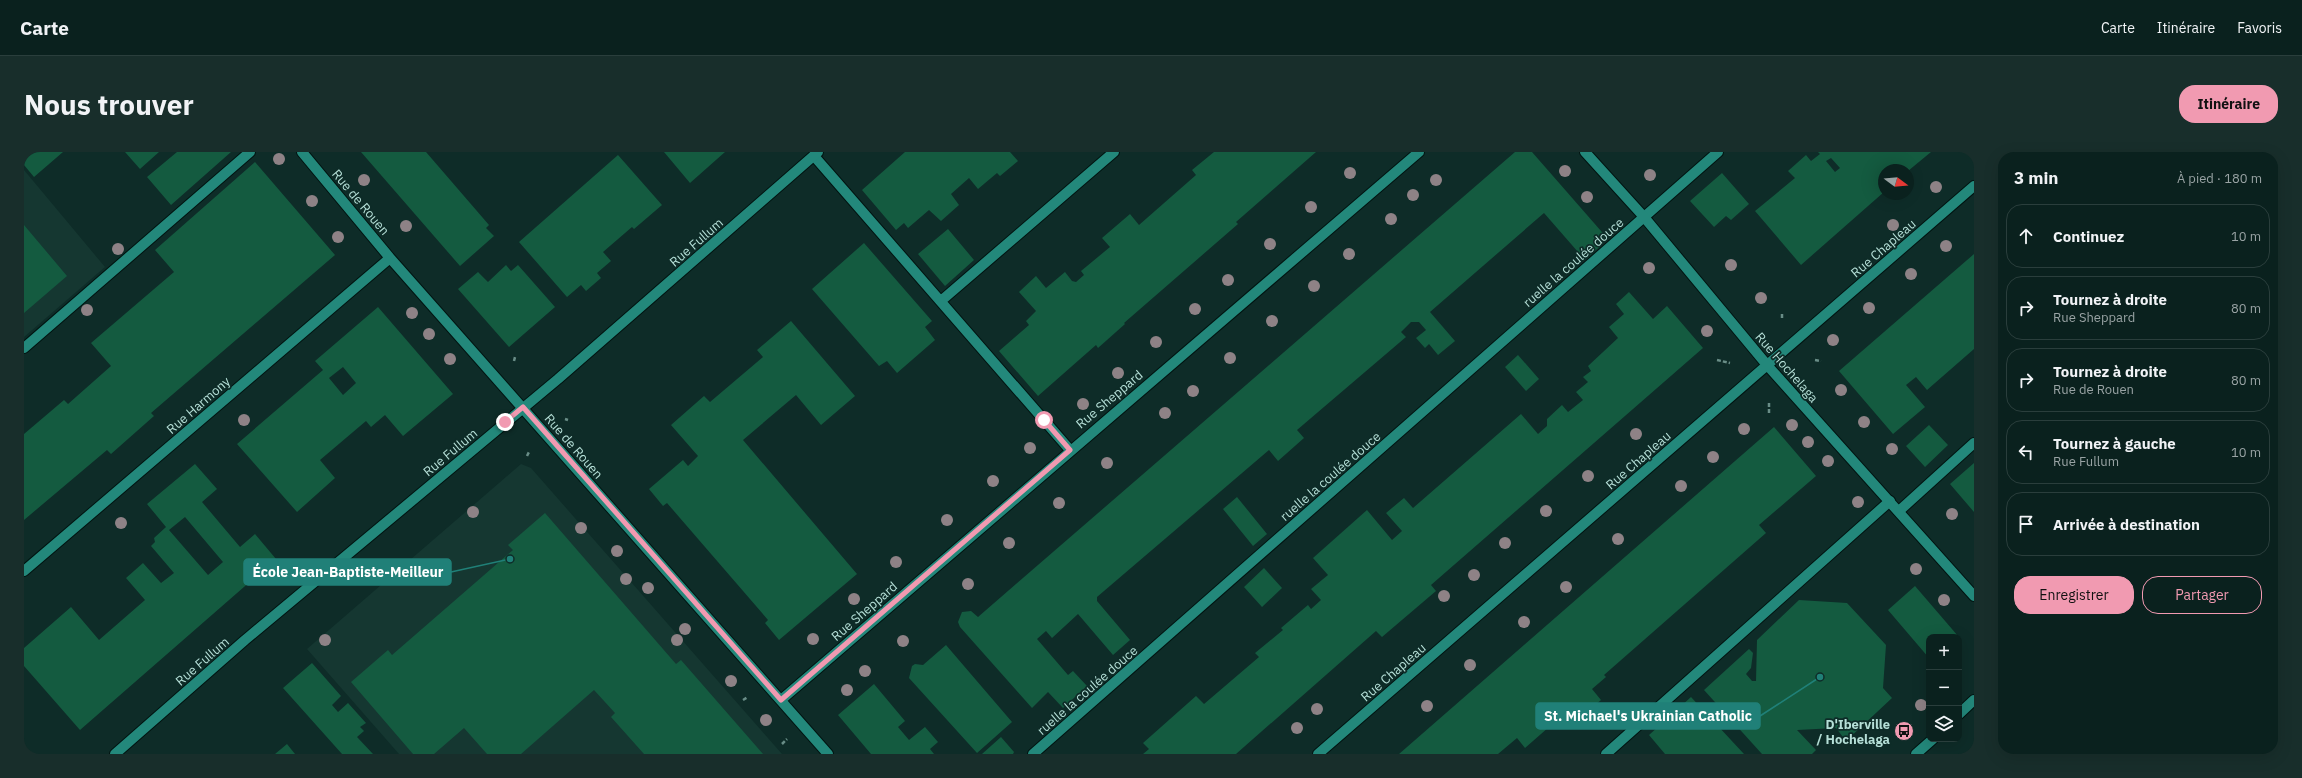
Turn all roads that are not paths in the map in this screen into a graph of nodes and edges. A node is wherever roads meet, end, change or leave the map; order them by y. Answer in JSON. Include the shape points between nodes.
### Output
{"nodes":[{"id":1,"x":250,"y":152,"type":"edge"},
{"id":2,"x":302,"y":152,"type":"edge"},
{"id":3,"x":1114,"y":152,"type":"edge"},
{"id":4,"x":1419,"y":152,"type":"edge"},
{"id":5,"x":1585,"y":152,"type":"edge"},
{"id":6,"x":1718,"y":152,"type":"edge"},
{"id":7,"x":816,"y":154,"type":"edge"},
{"id":8,"x":1974,"y":186,"type":"edge"},
{"id":9,"x":1644,"y":217,"type":"junction"},
{"id":10,"x":390,"y":258,"type":"junction"},
{"id":11,"x":942,"y":300,"type":"junction"},
{"id":12,"x":24,"y":348,"type":"edge"},
{"id":13,"x":1767,"y":366,"type":"junction"},
{"id":14,"x":523,"y":407,"type":"junction"},
{"id":15,"x":1974,"y":443,"type":"edge"},
{"id":16,"x":1070,"y":450,"type":"junction"},
{"id":17,"x":1890,"y":501,"type":"junction"},
{"id":18,"x":1899,"y":511,"type":"junction"},
{"id":19,"x":24,"y":571,"type":"edge"},
{"id":20,"x":1974,"y":596,"type":"edge"},
{"id":21,"x":781,"y":700,"type":"junction"},
{"id":22,"x":1974,"y":700,"type":"edge"},
{"id":23,"x":1962,"y":711,"type":"edge"},
{"id":24,"x":1929,"y":742,"type":"edge"},
{"id":25,"x":115,"y":754,"type":"edge"},
{"id":26,"x":828,"y":754,"type":"edge"},
{"id":27,"x":1033,"y":754,"type":"edge"},
{"id":28,"x":1318,"y":754,"type":"edge"},
{"id":29,"x":1606,"y":754,"type":"edge"},
{"id":30,"x":1916,"y":754,"type":"edge"}],
"edges":[{"from":1,"to":12,"type":"street"},
{"from":2,"to":10,"type":"street","name":"Rue de Rouen"},
{"from":3,"to":11,"type":"street"},
{"from":4,"to":16,"type":"street","name":"Rue Sheppard"},
{"from":5,"to":9,"type":"street","name":"Rue Hochelaga"},
{"from":6,"to":9,"type":"street","name":"ruelle la coulée douce"},
{"from":7,"to":11,"type":"street"},
{"from":7,"to":14,"type":"street","name":"Rue Fullum"},
{"from":8,"to":13,"type":"street","name":"Rue Chapleau"},
{"from":9,"to":13,"type":"street","name":"Rue Hochelaga"},
{"from":9,"to":27,"type":"street","name":"ruelle la coulée douce"},
{"from":10,"to":14,"type":"street","name":"Rue de Rouen"},
{"from":10,"to":19,"type":"street","name":"Rue Harmony"},
{"from":11,"to":16,"type":"street"},
{"from":13,"to":17,"type":"street","name":"Rue Hochelaga"},
{"from":13,"to":28,"type":"street","name":"Rue Chapleau"},
{"from":14,"to":21,"type":"street","name":"Rue de Rouen"},
{"from":14,"to":25,"type":"street","name":"Rue Fullum","via":[[245,640]]},
{"from":15,"to":18,"type":"street"},
{"from":16,"to":21,"type":"street","name":"Rue Sheppard"},
{"from":17,"to":18,"type":"street","name":"Rue Hochelaga"},
{"from":17,"to":29,"type":"street"},
{"from":18,"to":20,"type":"street","name":"Rue Hochelaga"},
{"from":21,"to":26,"type":"street","name":"Rue de Rouen"},
{"from":22,"to":23,"type":"street"},
{"from":24,"to":30,"type":"street"}]}
